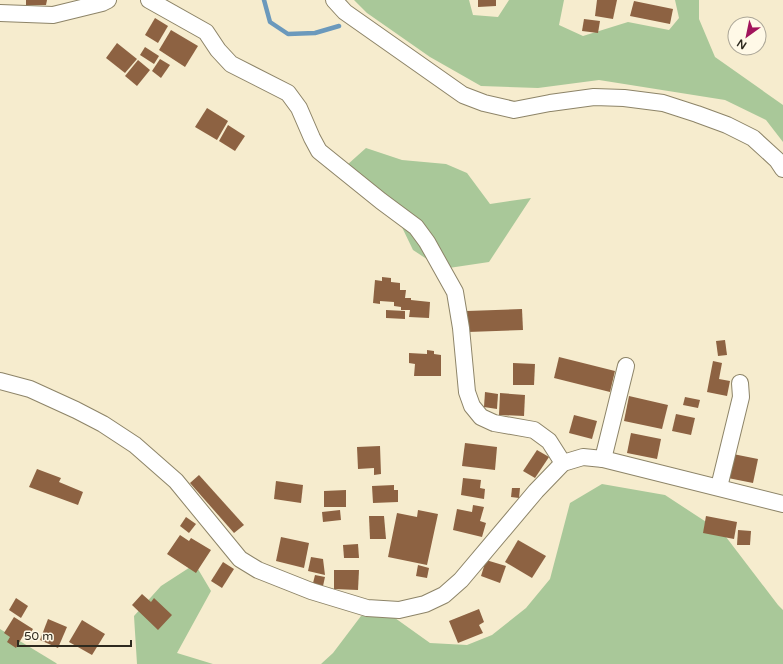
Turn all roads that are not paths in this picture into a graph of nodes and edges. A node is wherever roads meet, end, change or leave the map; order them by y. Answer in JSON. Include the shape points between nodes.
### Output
{"nodes":[{"id":1,"x":108,"y":0,"type":"edge"},
{"id":2,"x":149,"y":0,"type":"edge"},
{"id":3,"x":334,"y":0,"type":"edge"},
{"id":4,"x":0,"y":13,"type":"edge"},
{"id":5,"x":783,"y":169,"type":"edge"},
{"id":6,"x":626,"y":366,"type":"dead end"},
{"id":7,"x":0,"y":381,"type":"edge"},
{"id":8,"x":740,"y":383,"type":"dead end"},
{"id":9,"x":603,"y":459,"type":"junction"},
{"id":10,"x":563,"y":463,"type":"junction"},
{"id":11,"x":719,"y":487,"type":"junction"},
{"id":12,"x":783,"y":504,"type":"edge"}],
"edges":[{"from":1,"to":4,"type":"street","via":[[53,15]]},
{"from":2,"to":10,"type":"street","via":[[206,32],[231,64],[288,93],[299,108],[320,151],[416,227],[455,292],[467,392],[472,406],[481,416],[494,423],[534,430],[549,441]]},
{"from":3,"to":5,"type":"street","via":[[345,12],[463,95],[484,103],[514,110],[594,97],[663,103],[727,125],[752,138]]},
{"from":6,"to":9,"type":"street"},
{"from":7,"to":10,"type":"street","via":[[30,389],[76,410],[135,445],[176,481],[240,559],[258,570],[311,591],[367,608],[399,610],[425,604],[444,595],[461,580]]},
{"from":8,"to":11,"type":"street","via":[[741,397]]},
{"from":9,"to":10,"type":"street","via":[[583,457]]},
{"from":9,"to":11,"type":"street"},
{"from":11,"to":12,"type":"street"}]}
